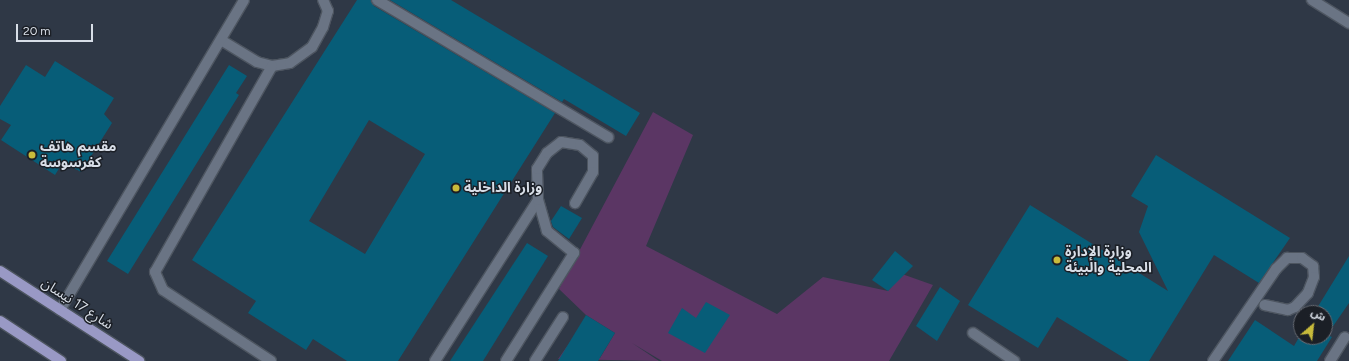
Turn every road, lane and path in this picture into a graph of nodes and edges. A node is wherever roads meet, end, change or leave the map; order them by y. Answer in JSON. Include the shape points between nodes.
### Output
{"nodes":[{"id":1,"x":244,"y":0,"type":"edge"},
{"id":2,"x":323,"y":0,"type":"edge"},
{"id":3,"x":377,"y":0,"type":"edge"},
{"id":4,"x":1312,"y":0,"type":"edge"},
{"id":5,"x":1349,"y":23,"type":"edge"},
{"id":6,"x":221,"y":40,"type":"junction"},
{"id":7,"x":272,"y":66,"type":"junction"},
{"id":8,"x":608,"y":137,"type":"dead end"},
{"id":9,"x":538,"y":200,"type":"junction"},
{"id":10,"x":575,"y":203,"type":"dead end"},
{"id":11,"x":0,"y":271,"type":"edge"},
{"id":12,"x":1265,"y":304,"type":"dead end"},
{"id":13,"x":60,"y":310,"type":"junction"},
{"id":14,"x":563,"y":317,"type":"dead end"},
{"id":15,"x":0,"y":321,"type":"edge"},
{"id":16,"x":973,"y":332,"type":"dead end"},
{"id":17,"x":1345,"y":337,"type":"dead end"},
{"id":18,"x":61,"y":361,"type":"edge"},
{"id":19,"x":139,"y":361,"type":"edge"},
{"id":20,"x":271,"y":361,"type":"edge"},
{"id":21,"x":435,"y":361,"type":"edge"},
{"id":22,"x":506,"y":361,"type":"edge"},
{"id":23,"x":535,"y":361,"type":"edge"},
{"id":24,"x":1014,"y":361,"type":"edge"},
{"id":25,"x":1213,"y":361,"type":"edge"},
{"id":26,"x":1330,"y":361,"type":"edge"}],
"edges":[{"from":1,"to":6,"type":"street"},
{"from":2,"to":7,"type":"street","via":[[327,19],[312,47],[290,63]]},
{"from":3,"to":8,"type":"street"},
{"from":4,"to":5,"type":"street"},
{"from":6,"to":7,"type":"street","via":[[257,62]]},
{"from":6,"to":13,"type":"street"},
{"from":7,"to":20,"type":"street","via":[[155,272],[164,290]]},
{"from":9,"to":10,"type":"street","via":[[537,169],[547,153],[561,142],[580,145],[593,156],[593,172]]},
{"from":9,"to":21,"type":"street"},
{"from":9,"to":22,"type":"street","via":[[547,231],[574,253]]},
{"from":11,"to":13,"type":"main road","name":"شارع 17 نيسان"},
{"from":12,"to":25,"type":"street","via":[[1288,310],[1295,307],[1308,293],[1314,277],[1313,266],[1302,258],[1287,258],[1276,269]]},
{"from":13,"to":19,"type":"main road","name":"شارع 17 نيسان"},
{"from":14,"to":23,"type":"street"},
{"from":15,"to":18,"type":"main road"},
{"from":16,"to":24,"type":"street"},
{"from":17,"to":26,"type":"street"}]}
